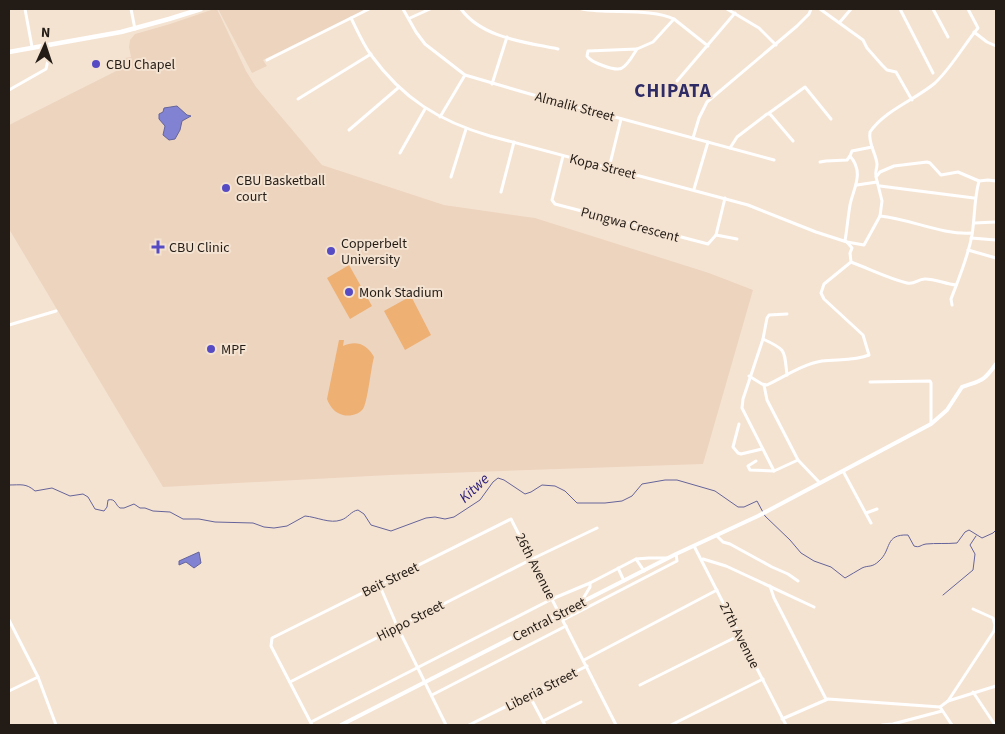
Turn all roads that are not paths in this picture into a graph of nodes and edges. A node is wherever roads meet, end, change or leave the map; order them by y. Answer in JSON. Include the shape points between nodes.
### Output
{"nodes":[{"id":1,"x":25,"y":9,"type":"edge"},
{"id":2,"x":131,"y":9,"type":"edge"},
{"id":3,"x":201,"y":9,"type":"edge"},
{"id":4,"x":369,"y":9,"type":"edge"},
{"id":5,"x":403,"y":9,"type":"edge"},
{"id":6,"x":430,"y":9,"type":"edge"},
{"id":7,"x":461,"y":9,"type":"edge"},
{"id":8,"x":582,"y":9,"type":"edge"},
{"id":9,"x":727,"y":9,"type":"edge"},
{"id":10,"x":811,"y":9,"type":"edge"},
{"id":11,"x":820,"y":9,"type":"edge"},
{"id":12,"x":851,"y":9,"type":"edge"},
{"id":13,"x":900,"y":9,"type":"edge"},
{"id":14,"x":933,"y":9,"type":"edge"},
{"id":15,"x":968,"y":9,"type":"edge"},
{"id":16,"x":826,"y":10,"type":"edge"},
{"id":17,"x":640,"y":11,"type":"edge"},
{"id":18,"x":735,"y":13,"type":"junction"},
{"id":19,"x":351,"y":18,"type":"junction"},
{"id":20,"x":410,"y":18,"type":"junction"},
{"id":21,"x":674,"y":19,"type":"junction"},
{"id":22,"x":840,"y":22,"type":"junction"},
{"id":23,"x":135,"y":29,"type":"junction"},
{"id":24,"x":974,"y":32,"type":"junction"},
{"id":25,"x":948,"y":37,"type":"dead end"},
{"id":26,"x":507,"y":38,"type":"junction"},
{"id":27,"x":45,"y":45,"type":"junction"},
{"id":28,"x":776,"y":45,"type":"junction"},
{"id":29,"x":708,"y":46,"type":"junction"},
{"id":30,"x":996,"y":46,"type":"edge"},
{"id":31,"x":32,"y":47,"type":"junction"},
{"id":32,"x":558,"y":49,"type":"dead end"},
{"id":33,"x":637,"y":49,"type":"junction"},
{"id":34,"x":9,"y":52,"type":"edge"},
{"id":35,"x":371,"y":54,"type":"junction"},
{"id":36,"x":267,"y":60,"type":"dead end"},
{"id":37,"x":933,"y":72,"type":"dead end"},
{"id":38,"x":465,"y":75,"type":"junction"},
{"id":39,"x":677,"y":81,"type":"dead end"},
{"id":40,"x":492,"y":84,"type":"junction"},
{"id":41,"x":398,"y":88,"type":"junction"},
{"id":42,"x":9,"y":90,"type":"edge"},
{"id":43,"x":298,"y":100,"type":"dead end"},
{"id":44,"x":912,"y":100,"type":"junction"},
{"id":45,"x":425,"y":109,"type":"junction"},
{"id":46,"x":769,"y":114,"type":"junction"},
{"id":47,"x":440,"y":117,"type":"junction"},
{"id":48,"x":621,"y":119,"type":"junction"},
{"id":49,"x":831,"y":119,"type":"dead end"},
{"id":50,"x":466,"y":129,"type":"junction"},
{"id":51,"x":349,"y":130,"type":"dead end"},
{"id":52,"x":693,"y":138,"type":"junction"},
{"id":53,"x":514,"y":142,"type":"junction"},
{"id":54,"x":708,"y":142,"type":"junction"},
{"id":55,"x":793,"y":142,"type":"dead end"},
{"id":56,"x":872,"y":147,"type":"junction"},
{"id":57,"x":730,"y":148,"type":"junction"},
{"id":58,"x":400,"y":154,"type":"dead end"},
{"id":59,"x":563,"y":156,"type":"junction"},
{"id":60,"x":850,"y":156,"type":"junction"},
{"id":61,"x":774,"y":160,"type":"dead end"},
{"id":62,"x":820,"y":162,"type":"dead end"},
{"id":63,"x":609,"y":168,"type":"junction"},
{"id":64,"x":451,"y":176,"type":"dead end"},
{"id":65,"x":876,"y":177,"type":"junction"},
{"id":66,"x":979,"y":181,"type":"junction"},
{"id":67,"x":996,"y":181,"type":"edge"},
{"id":68,"x":877,"y":182,"type":"junction"},
{"id":69,"x":857,"y":185,"type":"junction"},
{"id":70,"x":880,"y":186,"type":"junction"},
{"id":71,"x":694,"y":190,"type":"junction"},
{"id":72,"x":501,"y":192,"type":"dead end"},
{"id":73,"x":725,"y":198,"type":"junction"},
{"id":74,"x":974,"y":198,"type":"junction"},
{"id":75,"x":880,"y":216,"type":"junction"},
{"id":76,"x":996,"y":222,"type":"edge"},
{"id":77,"x":974,"y":223,"type":"junction"},
{"id":78,"x":972,"y":233,"type":"junction"},
{"id":79,"x":716,"y":235,"type":"junction"},
{"id":80,"x":971,"y":238,"type":"junction"},
{"id":81,"x":737,"y":239,"type":"dead end"},
{"id":82,"x":996,"y":240,"type":"edge"},
{"id":83,"x":846,"y":242,"type":"junction"},
{"id":84,"x":968,"y":250,"type":"junction"},
{"id":85,"x":996,"y":258,"type":"edge"},
{"id":86,"x":851,"y":262,"type":"junction"},
{"id":87,"x":956,"y":285,"type":"junction"},
{"id":88,"x":952,"y":305,"type":"dead end"},
{"id":89,"x":56,"y":311,"type":"dead end"},
{"id":90,"x":787,"y":314,"type":"dead end"},
{"id":91,"x":9,"y":325,"type":"edge"},
{"id":92,"x":763,"y":339,"type":"junction"},
{"id":93,"x":996,"y":364,"type":"edge"},
{"id":94,"x":787,"y":375,"type":"junction"},
{"id":95,"x":750,"y":376,"type":"junction"},
{"id":96,"x":870,"y":382,"type":"dead end"},
{"id":97,"x":764,"y":385,"type":"junction"},
{"id":98,"x":739,"y":424,"type":"dead end"},
{"id":99,"x":931,"y":424,"type":"junction"},
{"id":100,"x":762,"y":449,"type":"junction"},
{"id":101,"x":798,"y":460,"type":"junction"},
{"id":102,"x":756,"y":461,"type":"dead end"},
{"id":103,"x":843,"y":470,"type":"junction"},
{"id":104,"x":774,"y":471,"type":"junction"},
{"id":105,"x":820,"y":482,"type":"junction"},
{"id":106,"x":877,"y":509,"type":"dead end"},
{"id":107,"x":866,"y":513,"type":"junction"},
{"id":108,"x":511,"y":519,"type":"joint"},
{"id":109,"x":871,"y":523,"type":"dead end"},
{"id":110,"x":597,"y":528,"type":"dead end"},
{"id":111,"x":716,"y":535,"type":"junction"},
{"id":112,"x":694,"y":546,"type":"junction"},
{"id":113,"x":676,"y":554,"type":"junction"},
{"id":114,"x":668,"y":558,"type":"junction"},
{"id":115,"x":532,"y":559,"type":"junction"},
{"id":116,"x":636,"y":559,"type":"junction"},
{"id":117,"x":702,"y":559,"type":"junction"},
{"id":118,"x":618,"y":568,"type":"junction"},
{"id":119,"x":644,"y":571,"type":"junction"},
{"id":120,"x":624,"y":581,"type":"junction"},
{"id":121,"x":798,"y":581,"type":"dead end"},
{"id":122,"x":590,"y":583,"type":"junction"},
{"id":123,"x":379,"y":584,"type":"junction"},
{"id":124,"x":770,"y":586,"type":"junction"},
{"id":125,"x":717,"y":590,"type":"junction"},
{"id":126,"x":552,"y":599,"type":"junction"},
{"id":127,"x":580,"y":603,"type":"junction"},
{"id":128,"x":814,"y":607,"type":"dead end"},
{"id":129,"x":973,"y":608,"type":"dead end"},
{"id":130,"x":560,"y":614,"type":"junction"},
{"id":131,"x":9,"y":620,"type":"edge"},
{"id":132,"x":563,"y":620,"type":"junction"},
{"id":133,"x":397,"y":626,"type":"junction"},
{"id":134,"x":566,"y":626,"type":"junction"},
{"id":135,"x":740,"y":635,"type":"junction"},
{"id":136,"x":584,"y":660,"type":"junction"},
{"id":137,"x":587,"y":666,"type":"junction"},
{"id":138,"x":418,"y":667,"type":"junction"},
{"id":139,"x":38,"y":677,"type":"junction"},
{"id":140,"x":763,"y":679,"type":"junction"},
{"id":141,"x":290,"y":682,"type":"junction"},
{"id":142,"x":425,"y":682,"type":"junction"},
{"id":143,"x":640,"y":685,"type":"dead end"},
{"id":144,"x":996,"y":686,"type":"edge"},
{"id":145,"x":9,"y":691,"type":"edge"},
{"id":146,"x":973,"y":692,"type":"junction"},
{"id":147,"x":432,"y":695,"type":"junction"},
{"id":148,"x":529,"y":695,"type":"junction"},
{"id":149,"x":826,"y":699,"type":"junction"},
{"id":150,"x":948,"y":701,"type":"junction"},
{"id":151,"x":581,"y":702,"type":"dead end"},
{"id":152,"x":940,"y":707,"type":"junction"},
{"id":153,"x":942,"y":711,"type":"junction"},
{"id":154,"x":782,"y":719,"type":"junction"},
{"id":155,"x":543,"y":721,"type":"junction"},
{"id":156,"x":311,"y":724,"type":"edge"},
{"id":157,"x":56,"y":725,"type":"edge"},
{"id":158,"x":340,"y":725,"type":"edge"},
{"id":159,"x":446,"y":725,"type":"edge"},
{"id":160,"x":469,"y":725,"type":"edge"},
{"id":161,"x":545,"y":725,"type":"edge"},
{"id":162,"x":616,"y":725,"type":"edge"},
{"id":163,"x":671,"y":725,"type":"edge"},
{"id":164,"x":786,"y":725,"type":"edge"},
{"id":165,"x":882,"y":725,"type":"edge"},
{"id":166,"x":893,"y":725,"type":"edge"},
{"id":167,"x":952,"y":725,"type":"edge"},
{"id":168,"x":995,"y":725,"type":"edge"}],
"edges":[{"from":1,"to":31,"type":"street"},
{"from":2,"to":23,"type":"street"},
{"from":3,"to":23,"type":"main road"},
{"from":4,"to":19,"type":"street"},
{"from":5,"to":20,"type":"street","name":"Almalik Street"},
{"from":6,"to":20,"type":"street"},
{"from":7,"to":26,"type":"street","via":[[476,24]]},
{"from":8,"to":17,"type":"street"},
{"from":9,"to":18,"type":"street"},
{"from":10,"to":28,"type":"street","via":[[798,26]]},
{"from":11,"to":16,"type":"street"},
{"from":12,"to":22,"type":"street"},
{"from":13,"to":37,"type":"street"},
{"from":14,"to":25,"type":"street"},
{"from":15,"to":24,"type":"street","via":[[978,28]]},
{"from":16,"to":22,"type":"street"},
{"from":17,"to":21,"type":"street"},
{"from":18,"to":28,"type":"street","via":[[759,28]]},
{"from":18,"to":29,"type":"street"},
{"from":19,"to":35,"type":"street","name":"Kopa Street"},
{"from":19,"to":36,"type":"street"},
{"from":20,"to":38,"type":"street","name":"Almalik Street","via":[[426,44]]},
{"from":21,"to":29,"type":"street"},
{"from":21,"to":33,"type":"street","via":[[653,42]]},
{"from":22,"to":44,"type":"street","via":[[863,40],[882,65],[896,72]]},
{"from":23,"to":27,"type":"main road"},
{"from":24,"to":30,"type":"street"},
{"from":24,"to":44,"type":"street","via":[[946,72]]},
{"from":26,"to":32,"type":"street"},
{"from":26,"to":40,"type":"street"},
{"from":27,"to":31,"type":"main road"},
{"from":27,"to":42,"type":"street","via":[[46,69]]},
{"from":28,"to":52,"type":"street","via":[[708,102]]},
{"from":29,"to":39,"type":"street"},
{"from":31,"to":34,"type":"main road"},
{"from":33,"to":33,"type":"street","via":[[588,51],[587,56],[593,62],[618,69],[623,68]]},
{"from":35,"to":41,"type":"street","name":"Kopa Street"},
{"from":35,"to":43,"type":"street"},
{"from":38,"to":40,"type":"street","name":"Almalik Street"},
{"from":38,"to":47,"type":"street"},
{"from":40,"to":48,"type":"street","name":"Almalik Street"},
{"from":41,"to":45,"type":"street","name":"Kopa Street"},
{"from":41,"to":51,"type":"street"},
{"from":44,"to":56,"type":"street","via":[[874,127],[870,134]]},
{"from":45,"to":47,"type":"street","name":"Kopa Street"},
{"from":45,"to":58,"type":"street"},
{"from":46,"to":49,"type":"street","via":[[805,87]]},
{"from":46,"to":55,"type":"street"},
{"from":46,"to":57,"type":"street","via":[[738,137]]},
{"from":47,"to":50,"type":"street","name":"Kopa Street"},
{"from":48,"to":52,"type":"street","name":"Almalik Street"},
{"from":48,"to":63,"type":"street"},
{"from":50,"to":53,"type":"street","name":"Kopa Street"},
{"from":50,"to":64,"type":"street"},
{"from":52,"to":54,"type":"street","name":"Almalik Street"},
{"from":53,"to":59,"type":"street","name":"Kopa Street"},
{"from":53,"to":72,"type":"street"},
{"from":54,"to":57,"type":"street","name":"Almalik Street"},
{"from":54,"to":71,"type":"street"},
{"from":56,"to":60,"type":"street","via":[[852,151]]},
{"from":56,"to":65,"type":"street","via":[[877,164]]},
{"from":57,"to":61,"type":"street","name":"Almalik Street"},
{"from":59,"to":63,"type":"street","name":"Kopa Street"},
{"from":59,"to":79,"type":"street","name":"Pungwa Crescent","via":[[552,200],[555,204],[704,244],[711,242]]},
{"from":60,"to":62,"type":"street","via":[[847,160]]},
{"from":60,"to":69,"type":"street","via":[[856,169]]},
{"from":63,"to":71,"type":"street","name":"Kopa Street"},
{"from":65,"to":66,"type":"street","via":[[894,166],[927,162],[941,175],[958,172]]},
{"from":65,"to":68,"type":"street"},
{"from":66,"to":67,"type":"street"},
{"from":66,"to":74,"type":"street"},
{"from":68,"to":69,"type":"street"},
{"from":68,"to":70,"type":"street"},
{"from":69,"to":83,"type":"street","via":[[851,199]]},
{"from":70,"to":74,"type":"street"},
{"from":70,"to":75,"type":"street"},
{"from":71,"to":73,"type":"street","name":"Kopa Street"},
{"from":73,"to":79,"type":"street"},
{"from":73,"to":83,"type":"street","name":"Kopa Street"},
{"from":74,"to":77,"type":"street"},
{"from":75,"to":78,"type":"street","via":[[953,233]]},
{"from":75,"to":83,"type":"street","via":[[864,245]]},
{"from":76,"to":77,"type":"street"},
{"from":77,"to":78,"type":"street"},
{"from":78,"to":80,"type":"street"},
{"from":79,"to":81,"type":"street"},
{"from":80,"to":82,"type":"street"},
{"from":80,"to":84,"type":"street"},
{"from":83,"to":86,"type":"street","via":[[852,248]]},
{"from":84,"to":85,"type":"street"},
{"from":84,"to":87,"type":"street"},
{"from":86,"to":87,"type":"street","via":[[882,276],[914,284],[924,278]]},
{"from":86,"to":94,"type":"street","via":[[824,284],[821,293],[863,334],[869,355],[821,361]]},
{"from":87,"to":88,"type":"street"},
{"from":89,"to":91,"type":"street"},
{"from":90,"to":92,"type":"street","via":[[769,315]]},
{"from":92,"to":94,"type":"street","via":[[781,347]]},
{"from":92,"to":95,"type":"street"},
{"from":93,"to":99,"type":"street","name":"Central Street","via":[[981,381],[962,386],[947,410]]},
{"from":94,"to":97,"type":"street"},
{"from":95,"to":97,"type":"street"},
{"from":95,"to":100,"type":"street","via":[[742,408]]},
{"from":96,"to":99,"type":"street","via":[[930,381]]},
{"from":97,"to":101,"type":"street","via":[[767,400]]},
{"from":98,"to":100,"type":"street","via":[[734,449],[741,454]]},
{"from":99,"to":103,"type":"street","name":"Central Street"},
{"from":100,"to":104,"type":"street"},
{"from":101,"to":104,"type":"street"},
{"from":101,"to":105,"type":"street"},
{"from":102,"to":104,"type":"street","via":[[748,466],[750,470]]},
{"from":103,"to":105,"type":"street","name":"Central Street"},
{"from":103,"to":107,"type":"street"},
{"from":105,"to":111,"type":"street","name":"Central Street"},
{"from":106,"to":107,"type":"street"},
{"from":107,"to":109,"type":"street"},
{"from":108,"to":115,"type":"street","name":"26th Avenue"},
{"from":108,"to":123,"type":"street","name":"Beit Street"},
{"from":110,"to":115,"type":"street","name":"Hippo Street"},
{"from":111,"to":112,"type":"street","name":"Central Street"},
{"from":111,"to":121,"type":"street","via":[[723,542]]},
{"from":112,"to":113,"type":"street","name":"Central Street"},
{"from":112,"to":117,"type":"street","name":"27th Avenue"},
{"from":113,"to":114,"type":"street","name":"Central Street"},
{"from":113,"to":132,"type":"street","via":[[676,561]]},
{"from":114,"to":116,"type":"street"},
{"from":114,"to":119,"type":"street","name":"Central Street"},
{"from":115,"to":126,"type":"street","name":"26th Avenue"},
{"from":115,"to":133,"type":"street","name":"Hippo Street"},
{"from":116,"to":118,"type":"street"},
{"from":116,"to":119,"type":"street"},
{"from":117,"to":124,"type":"street"},
{"from":117,"to":125,"type":"street","name":"27th Avenue"},
{"from":118,"to":120,"type":"street"},
{"from":118,"to":122,"type":"street"},
{"from":119,"to":120,"type":"street","name":"Central Street"},
{"from":120,"to":127,"type":"street","name":"Central Street"},
{"from":122,"to":126,"type":"street"},
{"from":122,"to":127,"type":"street"},
{"from":123,"to":133,"type":"street"},
{"from":123,"to":141,"type":"street","name":"Beit Street","via":[[271,640]]},
{"from":124,"to":128,"type":"street"},
{"from":124,"to":149,"type":"street"},
{"from":125,"to":135,"type":"street","name":"27th Avenue"},
{"from":125,"to":136,"type":"street"},
{"from":126,"to":130,"type":"street","name":"26th Avenue"},
{"from":126,"to":138,"type":"street"},
{"from":127,"to":130,"type":"street","name":"Central Street"},
{"from":129,"to":150,"type":"street","via":[[993,618],[994,631]]},
{"from":130,"to":132,"type":"street","name":"26th Avenue"},
{"from":130,"to":142,"type":"street","name":"Central Street"},
{"from":131,"to":139,"type":"street"},
{"from":132,"to":134,"type":"street","name":"26th Avenue"},
{"from":133,"to":138,"type":"street"},
{"from":133,"to":141,"type":"street","name":"Hippo Street"},
{"from":134,"to":136,"type":"street","name":"26th Avenue"},
{"from":134,"to":147,"type":"street"},
{"from":135,"to":140,"type":"street","name":"27th Avenue"},
{"from":135,"to":143,"type":"street"},
{"from":136,"to":137,"type":"street","name":"26th Avenue"},
{"from":137,"to":148,"type":"street","name":"Liberia Street"},
{"from":137,"to":162,"type":"street","name":"26th Avenue"},
{"from":138,"to":142,"type":"street"},
{"from":138,"to":156,"type":"street"},
{"from":139,"to":145,"type":"street"},
{"from":139,"to":157,"type":"street"},
{"from":140,"to":154,"type":"street","name":"27th Avenue"},
{"from":140,"to":163,"type":"street"},
{"from":141,"to":156,"type":"street"},
{"from":142,"to":147,"type":"street"},
{"from":142,"to":158,"type":"street","name":"Central Street"},
{"from":144,"to":146,"type":"street"},
{"from":146,"to":150,"type":"street"},
{"from":146,"to":168,"type":"street"},
{"from":147,"to":159,"type":"street"},
{"from":148,"to":155,"type":"street"},
{"from":148,"to":160,"type":"street","name":"Liberia Street"},
{"from":149,"to":152,"type":"street"},
{"from":149,"to":154,"type":"street"},
{"from":150,"to":152,"type":"street"},
{"from":151,"to":155,"type":"street"},
{"from":152,"to":153,"type":"street"},
{"from":153,"to":166,"type":"street"},
{"from":153,"to":167,"type":"street"},
{"from":154,"to":164,"type":"street","name":"27th Avenue"},
{"from":155,"to":161,"type":"street"},
{"from":165,"to":166,"type":"street"}]}
